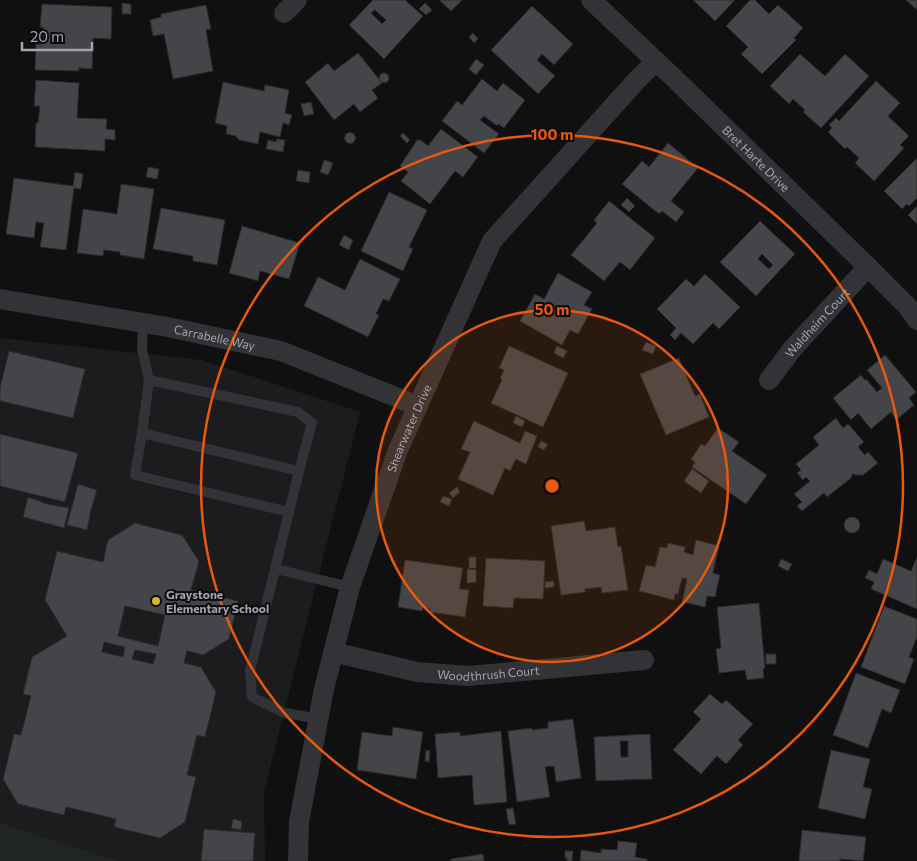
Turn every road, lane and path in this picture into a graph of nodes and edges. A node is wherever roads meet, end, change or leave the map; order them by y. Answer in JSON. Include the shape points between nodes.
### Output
{"nodes":[{"id":1,"x":591,"y":0,"type":"edge"},
{"id":2,"x":656,"y":61,"type":"junction"},
{"id":3,"x":868,"y":267,"type":"junction"},
{"id":4,"x":0,"y":299,"type":"edge"},
{"id":5,"x":917,"y":320,"type":"edge"},
{"id":6,"x":143,"y":323,"type":"junction"},
{"id":7,"x":149,"y":380,"type":"junction"},
{"id":8,"x":769,"y":380,"type":"dead end"},
{"id":9,"x":418,"y":406,"type":"junction"},
{"id":10,"x":142,"y":433,"type":"junction"},
{"id":11,"x":300,"y":471,"type":"junction"},
{"id":12,"x":289,"y":512,"type":"junction"},
{"id":13,"x":276,"y":569,"type":"junction"},
{"id":14,"x":350,"y":587,"type":"junction"},
{"id":15,"x":333,"y":652,"type":"junction"},
{"id":16,"x":644,"y":660,"type":"dead end"},
{"id":17,"x":318,"y":719,"type":"junction"},
{"id":18,"x":298,"y":861,"type":"edge"}],
"edges":[{"from":1,"to":2,"type":"street","name":"Bret Harte Drive"},
{"from":2,"to":3,"type":"street","name":"Bret Harte Drive"},
{"from":2,"to":9,"type":"street","name":"Shearwater Drive","via":[[492,241]]},
{"from":3,"to":5,"type":"street","name":"Bret Harte Drive"},
{"from":3,"to":8,"type":"street","name":"Waldheim Court","via":[[793,348]]},
{"from":4,"to":6,"type":"street","name":"Carrabelle Way"},
{"from":6,"to":7,"type":"lane","via":[[142,349]]},
{"from":6,"to":9,"type":"street","name":"Carrabelle Way","via":[[281,351]]},
{"from":7,"to":10,"type":"lane"},
{"from":7,"to":11,"type":"lane","via":[[298,412],[312,423]]},
{"from":9,"to":14,"type":"street","name":"Shearwater Drive","via":[[398,450]]},
{"from":10,"to":11,"type":"lane"},
{"from":10,"to":12,"type":"lane","via":[[135,475]]},
{"from":11,"to":12,"type":"lane"},
{"from":12,"to":13,"type":"lane"},
{"from":13,"to":14,"type":"lane"},
{"from":13,"to":17,"type":"lane","via":[[250,671],[252,697],[285,713]]},
{"from":14,"to":15,"type":"street","name":"Shearwater Drive"},
{"from":15,"to":16,"type":"street","name":"Woodthrush Court","via":[[417,672],[468,676]]},
{"from":15,"to":17,"type":"street","name":"Shearwater Drive"},
{"from":17,"to":18,"type":"street","name":"Shearwater Drive","via":[[299,822]]}]}
